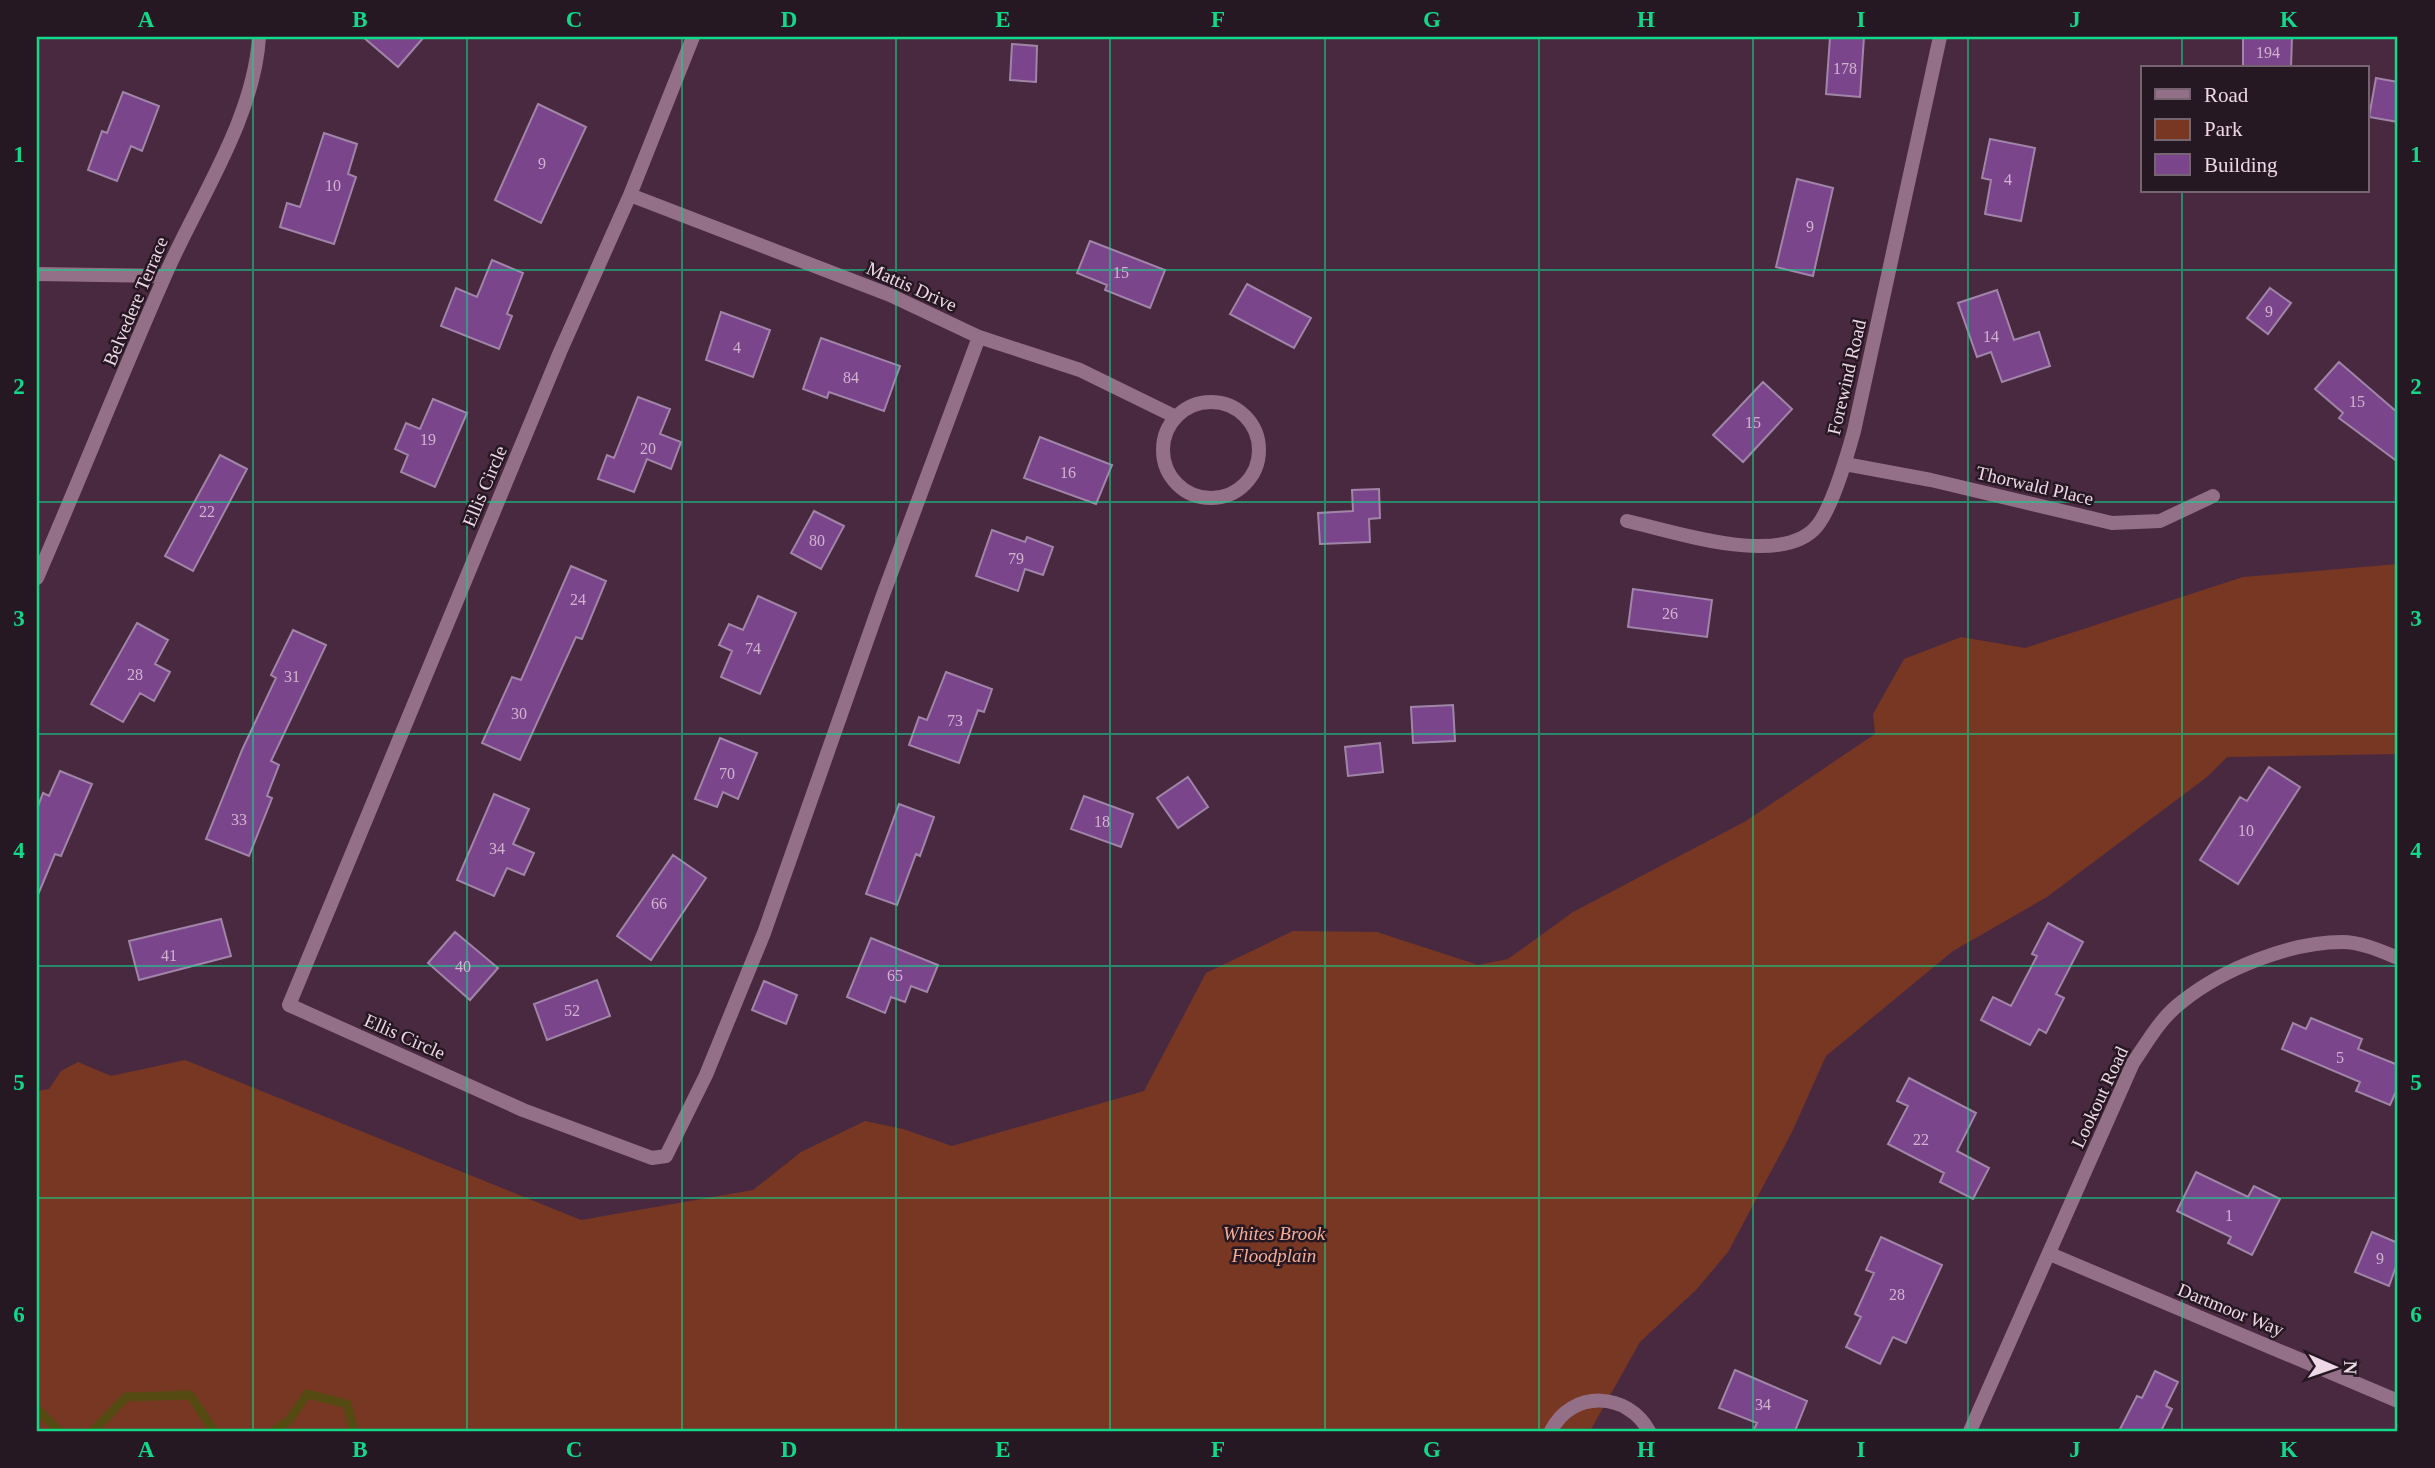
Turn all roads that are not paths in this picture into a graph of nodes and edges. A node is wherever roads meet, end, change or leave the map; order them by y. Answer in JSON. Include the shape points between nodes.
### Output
{"nodes":[{"id":1,"x":259,"y":37,"type":"edge"},
{"id":2,"x":692,"y":37,"type":"edge"},
{"id":3,"x":1940,"y":37,"type":"edge"},
{"id":4,"x":630,"y":195,"type":"junction"},
{"id":5,"x":37,"y":274,"type":"edge"},
{"id":6,"x":164,"y":276,"type":"junction"},
{"id":7,"x":979,"y":337,"type":"junction"},
{"id":8,"x":1176,"y":417,"type":"junction"},
{"id":9,"x":1845,"y":464,"type":"junction"},
{"id":10,"x":2213,"y":496,"type":"dead end"},
{"id":11,"x":1627,"y":521,"type":"dead end"},
{"id":12,"x":37,"y":578,"type":"edge"},
{"id":13,"x":2398,"y":958,"type":"edge"},
{"id":14,"x":2050,"y":1254,"type":"junction"},
{"id":15,"x":2398,"y":1401,"type":"edge"},
{"id":16,"x":1551,"y":1431,"type":"edge"},
{"id":17,"x":1650,"y":1431,"type":"edge"},
{"id":18,"x":1970,"y":1431,"type":"edge"}],
"edges":[{"from":1,"to":6,"type":"street","name":"Belvedere Terrace","via":[[248,98]]},
{"from":2,"to":4,"type":"street","name":"Ellis Circle"},
{"from":3,"to":9,"type":"street","name":"Forewind Road"},
{"from":4,"to":7,"type":"street","name":"Mattis Drive","via":[[890,295]]},
{"from":4,"to":7,"type":"street","name":"Ellis Circle","via":[[560,352],[289,1005],[523,1110],[652,1158],[666,1156],[674,1146],[764,933]]},
{"from":5,"to":6,"type":"street"},
{"from":6,"to":12,"type":"street","name":"Belvedere Terrace"},
{"from":7,"to":8,"type":"street","name":"Mattis Drive","via":[[1080,370]]},
{"from":8,"to":8,"type":"street","via":[[1186,408],[1212,401],[1226,403],[1249,419],[1260,444],[1259,458],[1244,487],[1222,497],[1198,497],[1171,478],[1163,447]]},
{"from":9,"to":10,"type":"street","name":"Thorwald Place","via":[[2112,523],[2160,520]]},
{"from":9,"to":11,"type":"street","name":"Forewind Road","via":[[1818,525],[1783,546],[1740,545]]},
{"from":13,"to":14,"type":"street","name":"Lookout Road","via":[[2344,942],[2298,946],[2230,972],[2183,1000],[2160,1023],[2133,1063]]},
{"from":14,"to":15,"type":"street","name":"Dartmoor Way"},
{"from":14,"to":18,"type":"street","name":"Lookout Road"},
{"from":16,"to":17,"type":"street","via":[[1568,1410],[1603,1400],[1622,1404]]}]}
